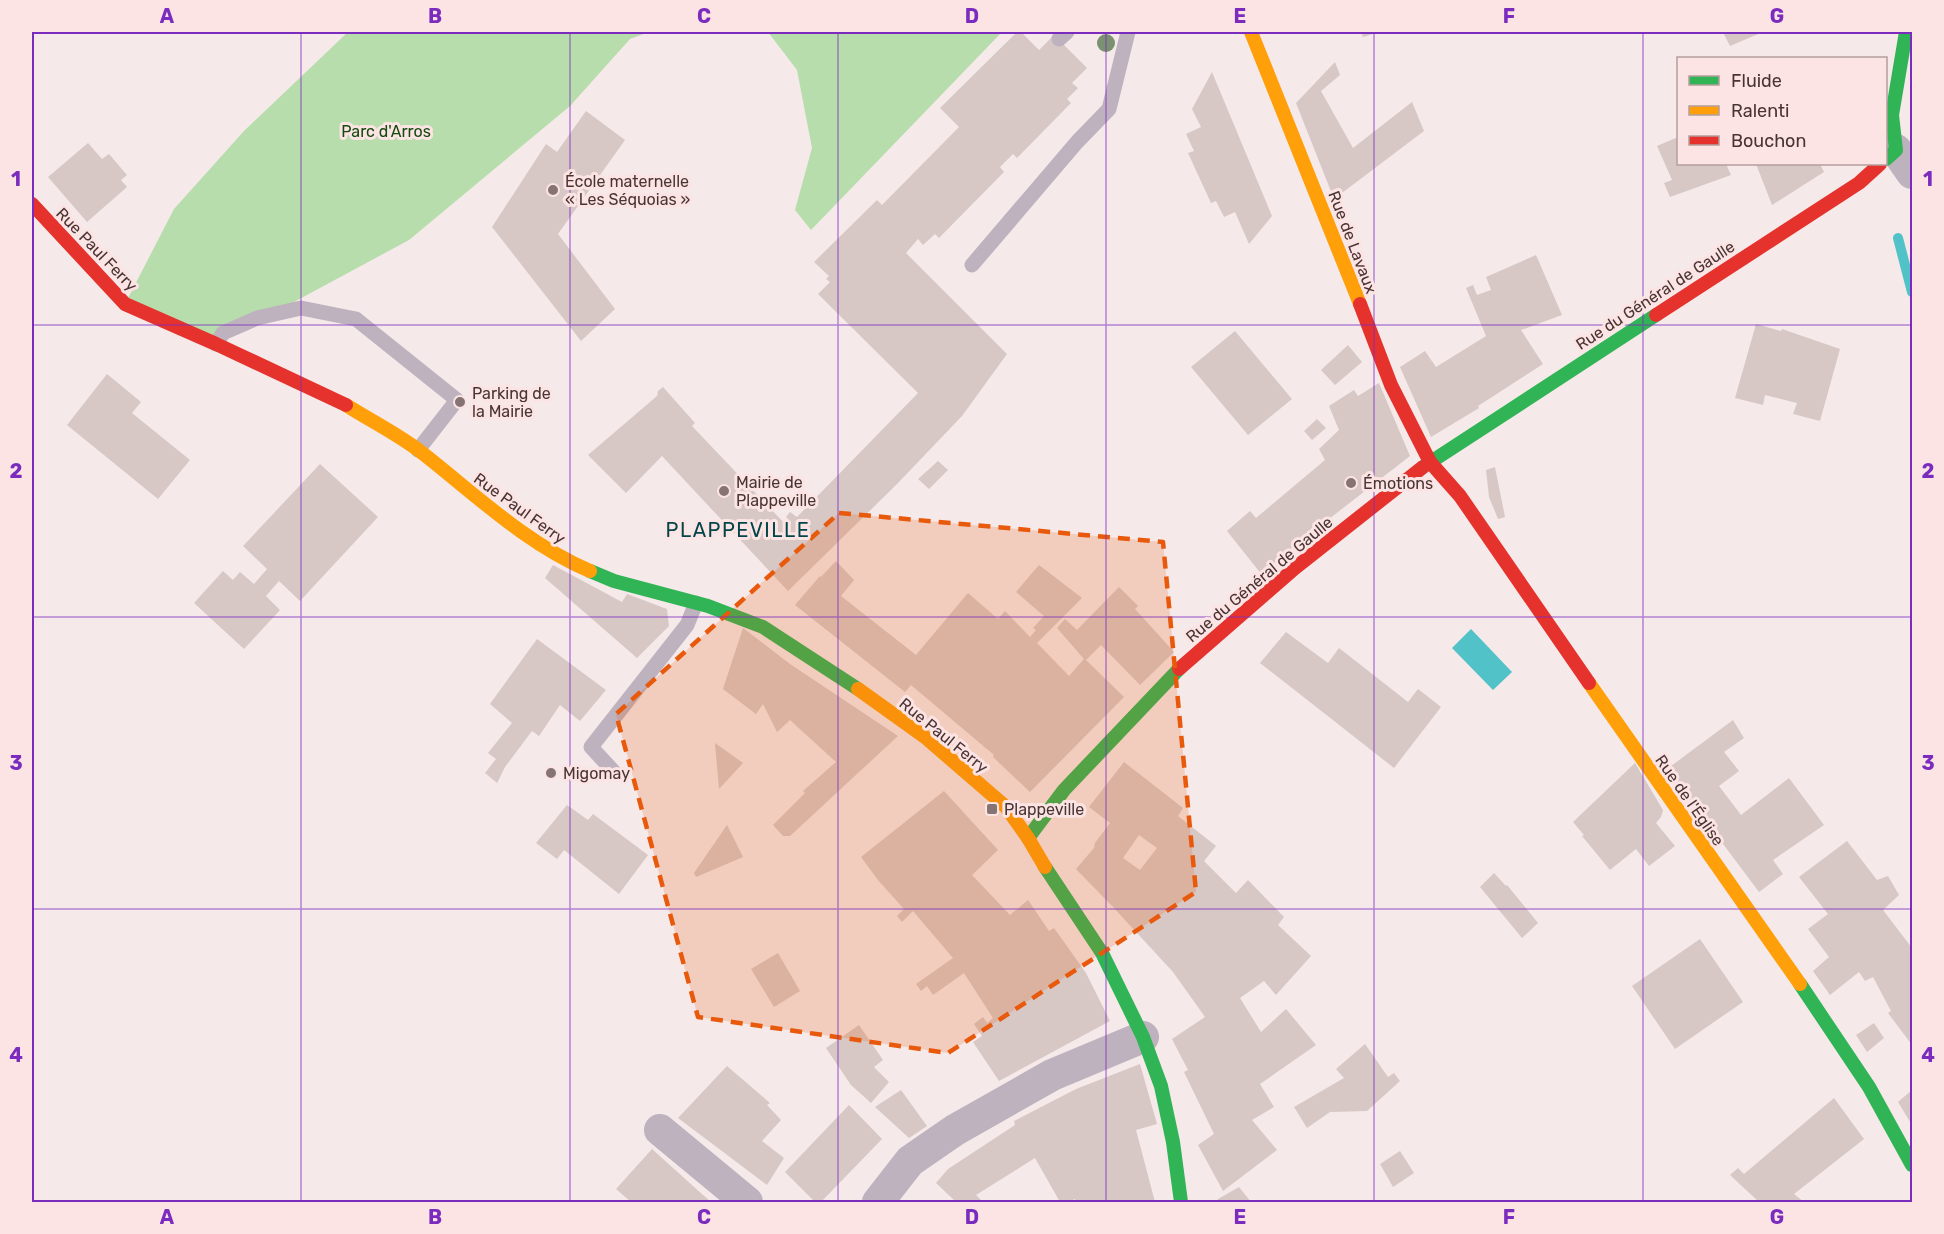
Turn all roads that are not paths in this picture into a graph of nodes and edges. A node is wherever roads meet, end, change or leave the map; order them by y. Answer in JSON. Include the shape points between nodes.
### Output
{"nodes":[{"id":1,"x":1128,"y":32,"type":"edge"},
{"id":2,"x":1251,"y":32,"type":"edge"},
{"id":3,"x":1906,"y":32,"type":"edge"},
{"id":4,"x":1894,"y":161,"type":"edge"},
{"id":5,"x":32,"y":204,"type":"edge"},
{"id":6,"x":972,"y":266,"type":"dead end"},
{"id":7,"x":216,"y":344,"type":"junction"},
{"id":8,"x":418,"y":450,"type":"junction"},
{"id":9,"x":1430,"y":462,"type":"junction"},
{"id":10,"x":696,"y":603,"type":"junction"},
{"id":11,"x":615,"y":773,"type":"dead end"},
{"id":12,"x":1028,"y":838,"type":"junction"},
{"id":13,"x":1143,"y":1037,"type":"junction"},
{"id":14,"x":660,"y":1130,"type":"dead end"},
{"id":15,"x":1912,"y":1165,"type":"edge"},
{"id":16,"x":747,"y":1203,"type":"edge"},
{"id":17,"x":878,"y":1203,"type":"edge"},
{"id":18,"x":1181,"y":1203,"type":"edge"}],
"edges":[{"from":1,"to":6,"type":"lane","via":[[1109,109]]},
{"from":2,"to":9,"type":"street","name":"Rue de Lavaux","via":[[1391,385]]},
{"from":3,"to":4,"type":"street","name":"Rue du Général de Gaulle","via":[[1892,115]]},
{"from":4,"to":9,"type":"street","name":"Rue du Général de Gaulle"},
{"from":5,"to":7,"type":"street","name":"Rue Paul Ferry","via":[[125,304]]},
{"from":7,"to":8,"type":"street","name":"Rue Paul Ferry","via":[[339,400]]},
{"from":7,"to":8,"type":"lane","via":[[223,333],[257,318],[301,308],[356,319],[457,400]]},
{"from":8,"to":10,"type":"street","name":"Rue Paul Ferry","via":[[531,540],[564,560],[614,581]]},
{"from":9,"to":12,"type":"street","name":"Rue du Général de Gaulle","via":[[1295,568],[1186,662],[1064,790]]},
{"from":9,"to":15,"type":"street","name":"Rue de l'Église","via":[[1460,496],[1847,1051]]},
{"from":10,"to":11,"type":"lane","via":[[687,625],[591,747]]},
{"from":10,"to":12,"type":"street","name":"Rue Paul Ferry","via":[[763,627],[873,699],[925,737],[1006,807]]},
{"from":12,"to":13,"type":"street","via":[[1102,953]]},
{"from":13,"to":17,"type":"street","via":[[1052,1075],[956,1130],[910,1161]]},
{"from":13,"to":18,"type":"street","via":[[1161,1086]]},
{"from":14,"to":16,"type":"street"}]}
